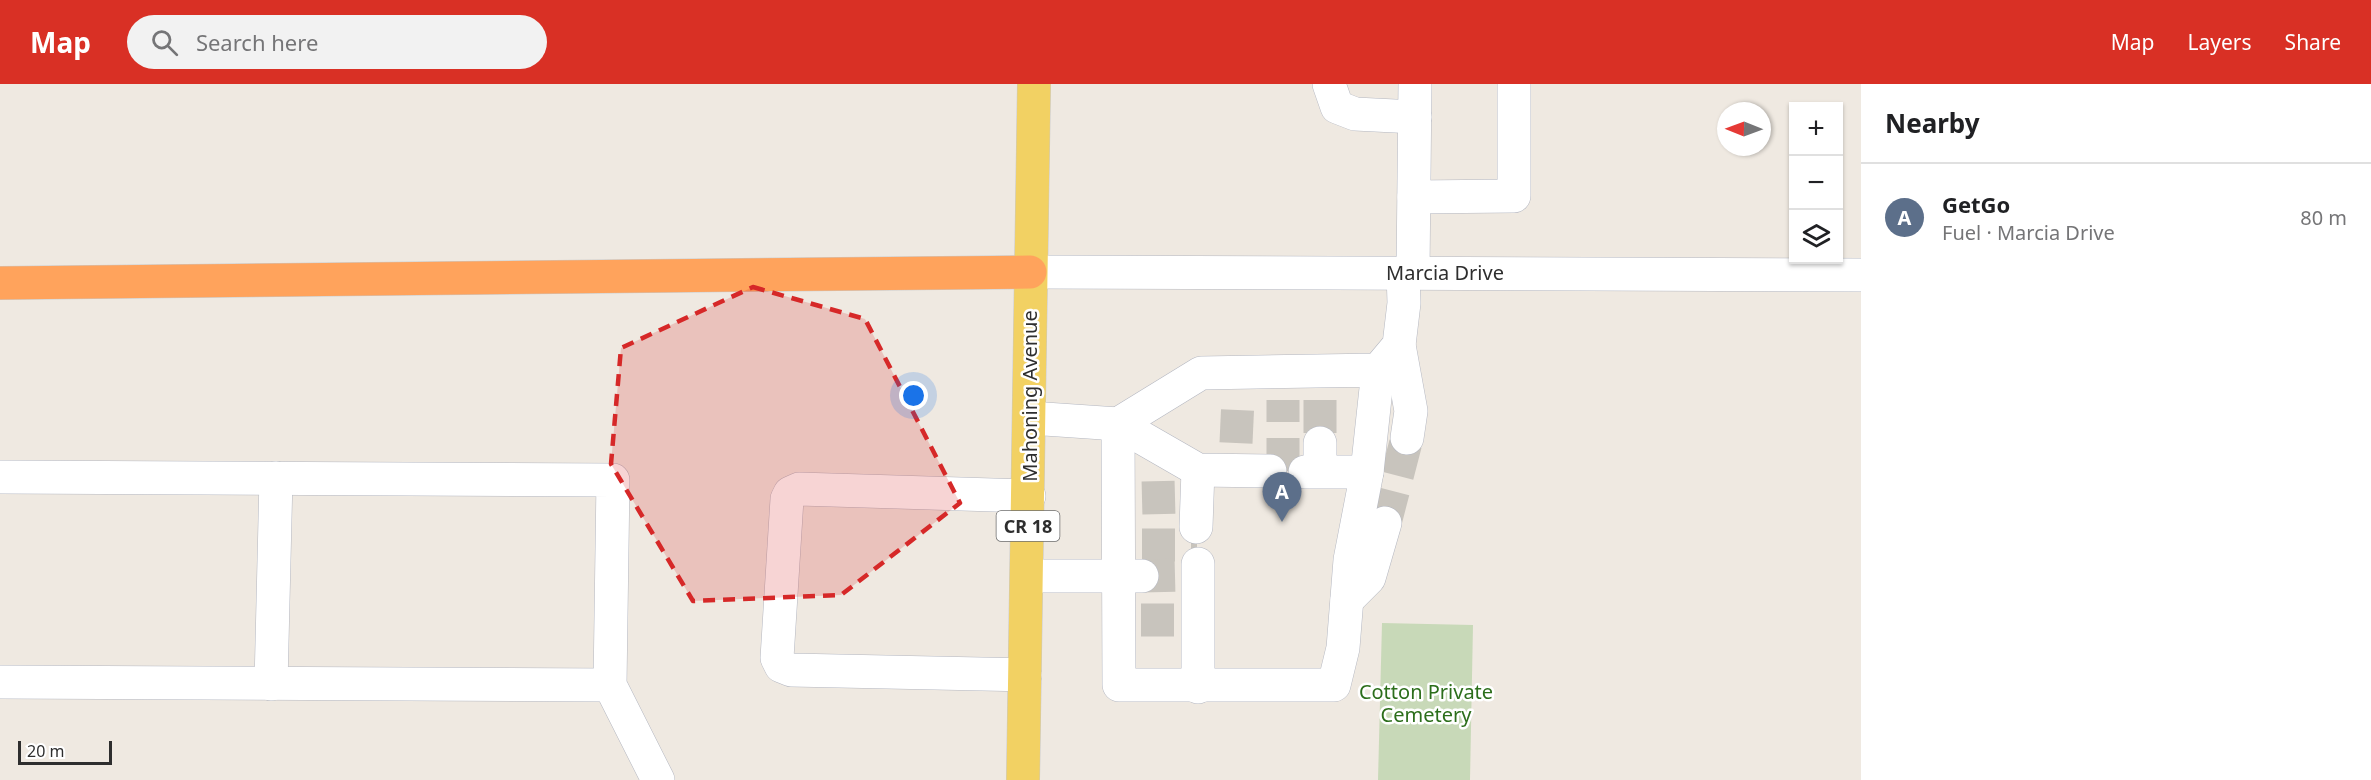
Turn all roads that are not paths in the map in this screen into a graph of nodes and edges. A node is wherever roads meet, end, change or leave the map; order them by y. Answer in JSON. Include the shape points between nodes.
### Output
{"nodes":[{"id":1,"x":1034,"y":84,"type":"edge"},
{"id":2,"x":1329,"y":84,"type":"edge"},
{"id":3,"x":1415,"y":84,"type":"edge"},
{"id":4,"x":1514,"y":84,"type":"edge"},
{"id":5,"x":1415,"y":117,"type":"junction"},
{"id":6,"x":1414,"y":197,"type":"junction"},
{"id":7,"x":1030,"y":272,"type":"junction"},
{"id":8,"x":1408,"y":272,"type":"junction"},
{"id":9,"x":1861,"y":275,"type":"edge"},
{"id":10,"x":0,"y":284,"type":"edge"},
{"id":11,"x":1399,"y":345,"type":"junction"},
{"id":12,"x":1378,"y":370,"type":"junction"},
{"id":13,"x":1030,"y":418,"type":"junction"},
{"id":14,"x":1118,"y":424,"type":"junction"},
{"id":15,"x":1407,"y":438,"type":"tunnel mouth"},
{"id":16,"x":1315,"y":462,"type":"dead end"},
{"id":17,"x":1270,"y":471,"type":"dead end"},
{"id":18,"x":1367,"y":472,"type":"junction"},
{"id":19,"x":0,"y":477,"type":"edge"},
{"id":20,"x":276,"y":478,"type":"junction"},
{"id":21,"x":1029,"y":496,"type":"junction"},
{"id":22,"x":1385,"y":523,"type":"tunnel mouth"},
{"id":23,"x":1130,"y":560,"type":"junction"},
{"id":24,"x":1192,"y":571,"type":"dead end"},
{"id":25,"x":1027,"y":576,"type":"junction"},
{"id":26,"x":1347,"y":600,"type":"junction"},
{"id":27,"x":1025,"y":675,"type":"junction"},
{"id":28,"x":0,"y":682,"type":"edge"},
{"id":29,"x":271,"y":684,"type":"junction"},
{"id":30,"x":610,"y":685,"type":"junction"},
{"id":31,"x":1197,"y":687,"type":"junction"},
{"id":32,"x":658,"y":780,"type":"edge"},
{"id":33,"x":1023,"y":780,"type":"edge"}],
"edges":[{"from":1,"to":7,"type":"main road","name":"Mahoning Avenue","number":"CR 18"},
{"from":2,"to":5,"type":"street","via":[[1337,107],[1355,114]]},
{"from":3,"to":5,"type":"street"},
{"from":4,"to":6,"type":"street","via":[[1514,196]]},
{"from":5,"to":6,"type":"street"},
{"from":6,"to":8,"type":"street"},
{"from":7,"to":8,"type":"street","name":"Marcia Drive"},
{"from":7,"to":10,"type":"highway"},
{"from":7,"to":13,"type":"main road","name":"Mahoning Avenue","number":"CR 18"},
{"from":8,"to":9,"type":"street","name":"Marcia Drive"},
{"from":8,"to":11,"type":"street"},
{"from":11,"to":12,"type":"street"},
{"from":11,"to":15,"type":"street","via":[[1411,411]]},
{"from":12,"to":14,"type":"street","via":[[1319,386],[1238,386],[1201,373]]},
{"from":12,"to":18,"type":"street"},
{"from":13,"to":14,"type":"street"},
{"from":13,"to":21,"type":"main road","name":"Mahoning Avenue","number":"CR 18"},
{"from":14,"to":17,"type":"street","via":[[1193,498],[1235,457]]},
{"from":14,"to":23,"type":"street","via":[[1130,497]]},
{"from":16,"to":18,"type":"street"},
{"from":18,"to":26,"type":"street","via":[[1350,560]]},
{"from":19,"to":20,"type":"street"},
{"from":20,"to":29,"type":"street"},
{"from":20,"to":30,"type":"street","via":[[613,480]]},
{"from":21,"to":25,"type":"main road","name":"Mahoning Avenue","number":"CR 18"},
{"from":21,"to":27,"type":"street","via":[[799,489],[790,493],[777,658],[781,666],[791,670]]},
{"from":22,"to":26,"type":"street","via":[[1369,578]]},
{"from":23,"to":25,"type":"street"},
{"from":23,"to":31,"type":"street","via":[[1130,619],[1119,685]]},
{"from":24,"to":31,"type":"street","via":[[1189,619]]},
{"from":25,"to":27,"type":"main road","name":"Mahoning Avenue","number":"CR 18"},
{"from":26,"to":31,"type":"street","via":[[1343,648],[1334,685]]},
{"from":27,"to":33,"type":"main road","name":"Mahoning Avenue","number":"CR 18"},
{"from":28,"to":29,"type":"street"},
{"from":29,"to":30,"type":"street"},
{"from":30,"to":32,"type":"street"}]}
